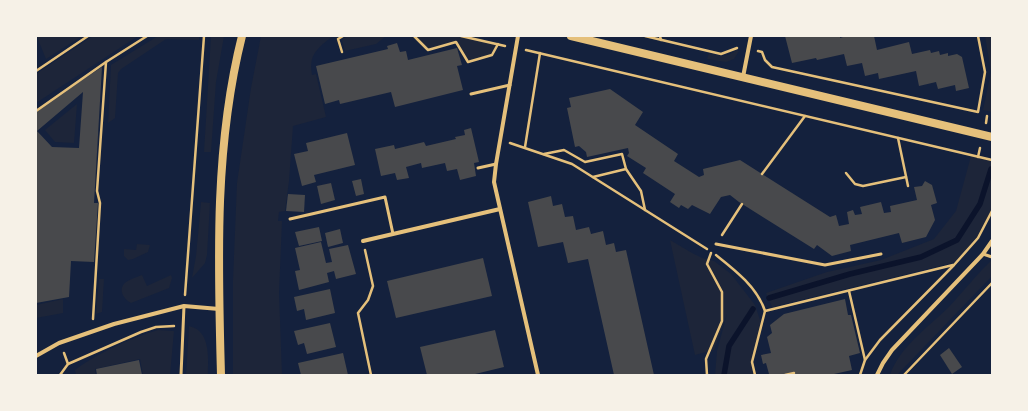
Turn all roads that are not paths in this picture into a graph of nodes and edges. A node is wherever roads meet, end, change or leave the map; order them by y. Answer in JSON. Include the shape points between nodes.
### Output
{"nodes":[{"id":1,"x":242,"y":36,"type":"edge"},
{"id":2,"x":518,"y":36,"type":"edge"},
{"id":3,"x":571,"y":36,"type":"edge"},
{"id":4,"x":751,"y":36,"type":"edge"},
{"id":5,"x":743,"y":77,"type":"junction"},
{"id":6,"x":510,"y":85,"type":"junction"},
{"id":7,"x":471,"y":94,"type":"dead end"},
{"id":8,"x":992,"y":137,"type":"edge"},
{"id":9,"x":496,"y":164,"type":"junction"},
{"id":10,"x":478,"y":168,"type":"dead end"},
{"id":11,"x":500,"y":209,"type":"junction"},
{"id":12,"x":290,"y":219,"type":"dead end"},
{"id":13,"x":393,"y":234,"type":"junction"},
{"id":14,"x":363,"y":241,"type":"road end"},
{"id":15,"x":992,"y":242,"type":"edge"},
{"id":16,"x":716,"y":244,"type":"road end"},
{"id":17,"x":881,"y":254,"type":"dead end"},
{"id":18,"x":983,"y":254,"type":"junction"},
{"id":19,"x":992,"y":257,"type":"edge"},
{"id":20,"x":184,"y":306,"type":"junction"},
{"id":21,"x":219,"y":309,"type":"junction"},
{"id":22,"x":36,"y":356,"type":"edge"},
{"id":23,"x":181,"y":375,"type":"edge"},
{"id":24,"x":221,"y":375,"type":"edge"},
{"id":25,"x":538,"y":375,"type":"edge"},
{"id":26,"x":877,"y":375,"type":"edge"}],
"edges":[{"from":1,"to":21,"type":"main road","via":[[232,83],[220,181]]},
{"from":2,"to":6,"type":"street"},
{"from":3,"to":5,"type":"main road"},
{"from":4,"to":5,"type":"street"},
{"from":5,"to":8,"type":"main road"},
{"from":6,"to":7,"type":"lane"},
{"from":6,"to":9,"type":"street"},
{"from":9,"to":10,"type":"lane"},
{"from":9,"to":11,"type":"street","via":[[494,182]]},
{"from":11,"to":13,"type":"street"},
{"from":11,"to":25,"type":"street"},
{"from":12,"to":13,"type":"lane","via":[[385,197]]},
{"from":13,"to":14,"type":"street"},
{"from":15,"to":18,"type":"street"},
{"from":16,"to":17,"type":"lane","via":[[825,265]]},
{"from":18,"to":19,"type":"lane"},
{"from":18,"to":26,"type":"street","via":[[892,350]]},
{"from":20,"to":21,"type":"street"},
{"from":20,"to":22,"type":"street","via":[[81,335],[59,343]]},
{"from":20,"to":23,"type":"lane"},
{"from":21,"to":24,"type":"main road"}]}
